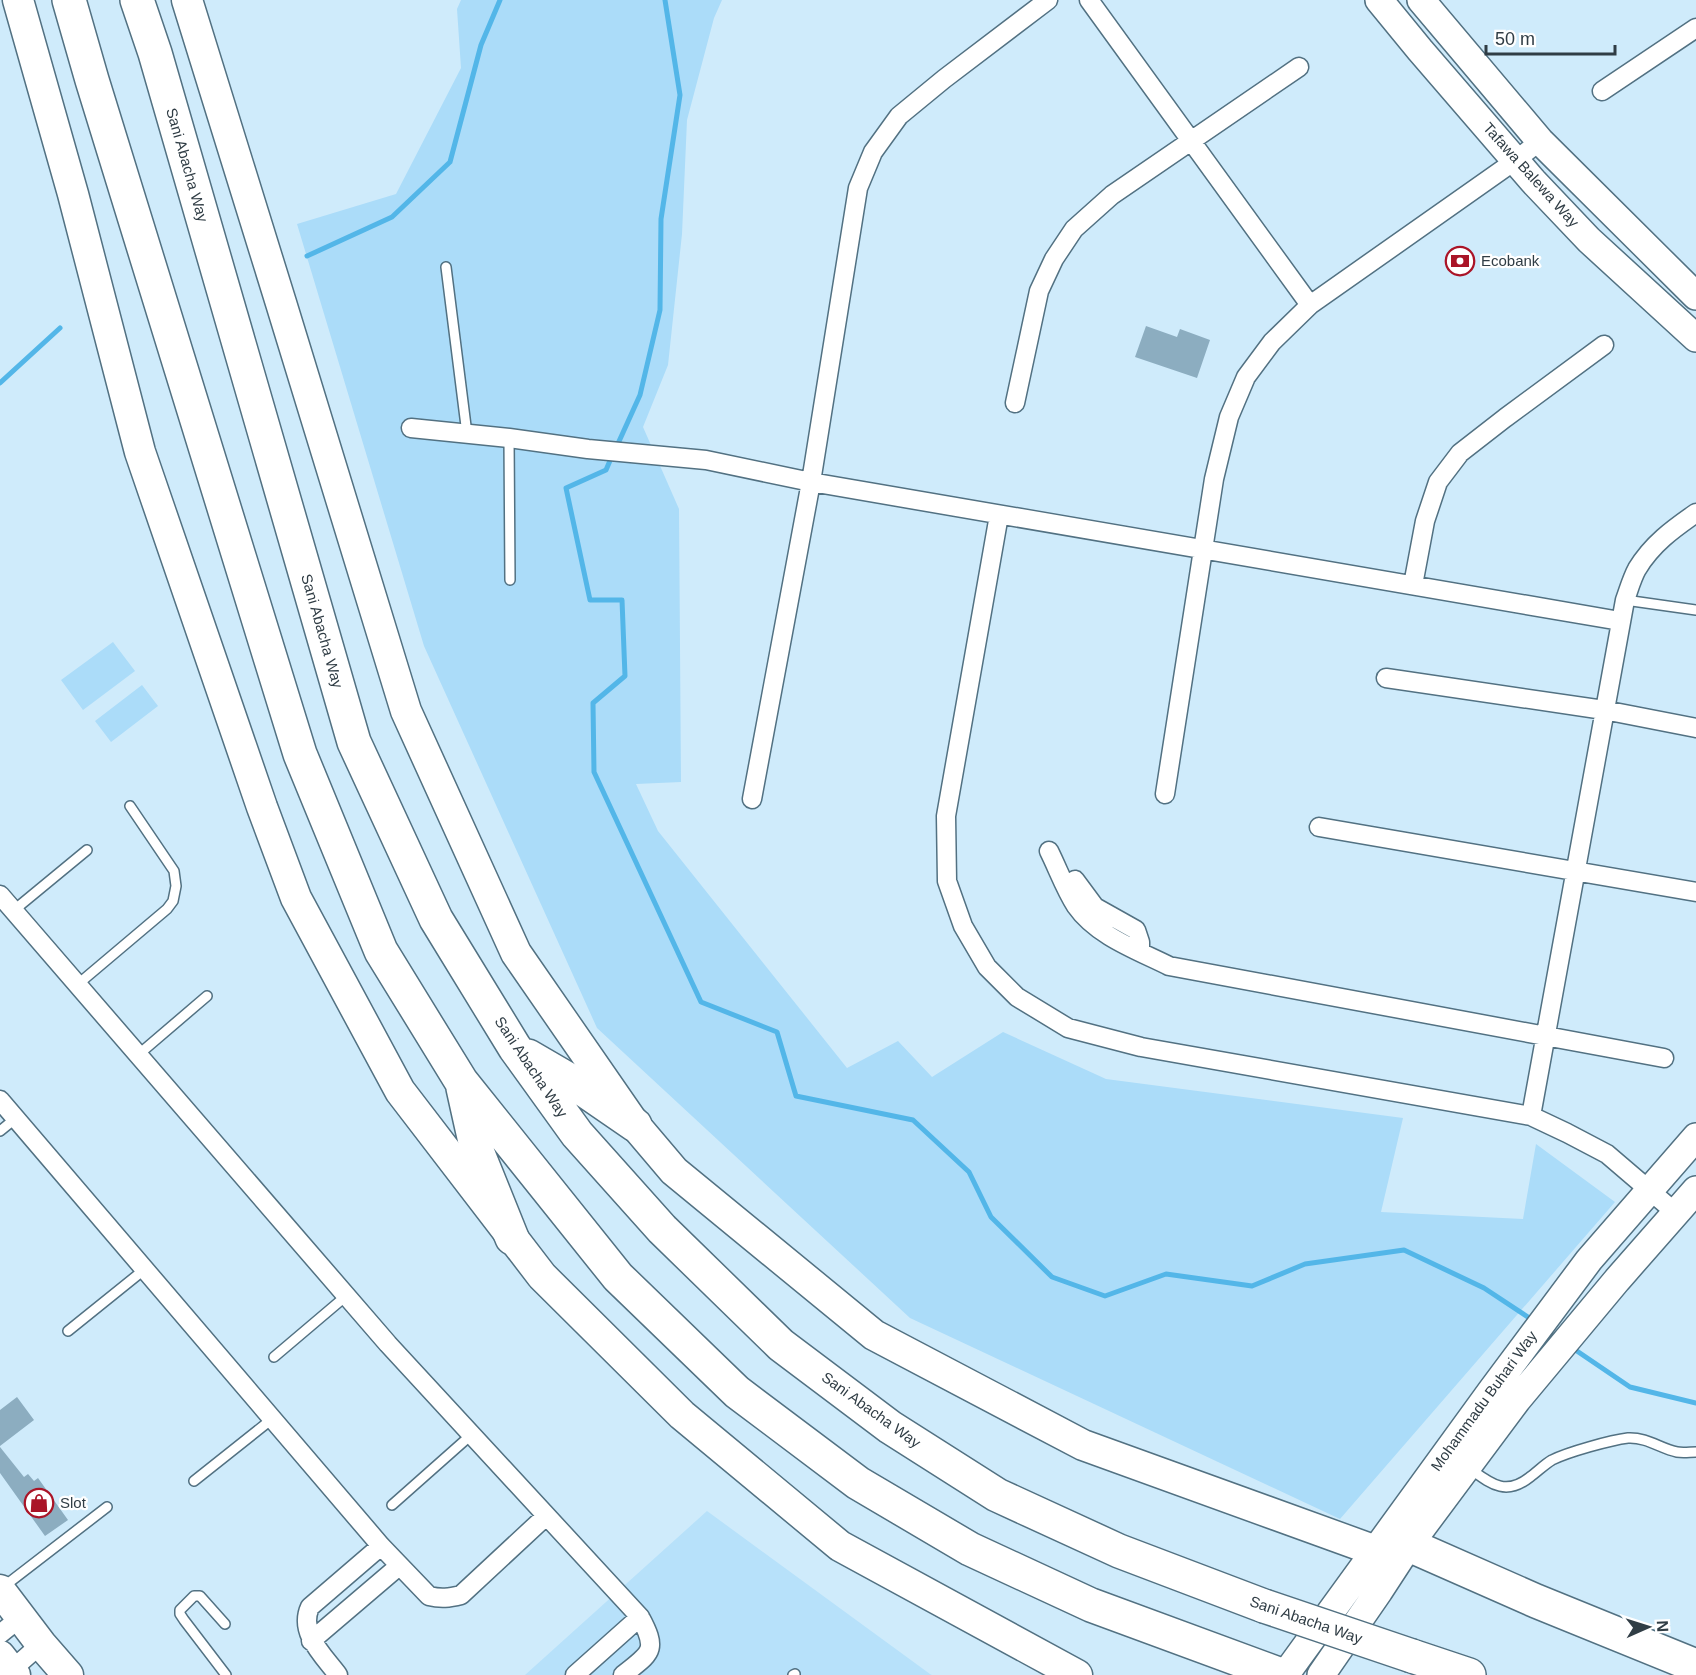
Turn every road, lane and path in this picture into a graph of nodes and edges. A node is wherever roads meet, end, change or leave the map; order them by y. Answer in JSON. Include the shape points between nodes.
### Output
{"nodes":[{"id":1,"x":18,"y":0,"type":"edge"},
{"id":2,"x":47,"y":0,"type":"edge"},
{"id":3,"x":69,"y":0,"type":"edge"},
{"id":4,"x":138,"y":0,"type":"edge"},
{"id":5,"x":151,"y":0,"type":"edge"},
{"id":6,"x":187,"y":0,"type":"edge"},
{"id":7,"x":1048,"y":0,"type":"edge"},
{"id":8,"x":1089,"y":0,"type":"edge"},
{"id":9,"x":1379,"y":0,"type":"edge"},
{"id":10,"x":1421,"y":0,"type":"edge"},
{"id":11,"x":1696,"y":28,"type":"edge"},
{"id":12,"x":155,"y":53,"type":"junction"},
{"id":13,"x":1299,"y":68,"type":"dead end"},
{"id":14,"x":92,"y":80,"type":"junction"},
{"id":15,"x":1602,"y":91,"type":"dead end"},
{"id":16,"x":1192,"y":141,"type":"junction"},
{"id":17,"x":1540,"y":141,"type":"junction"},
{"id":18,"x":1516,"y":160,"type":"junction"},
{"id":19,"x":446,"y":267,"type":"dead end"},
{"id":20,"x":1696,"y":296,"type":"edge"},
{"id":21,"x":1310,"y":305,"type":"junction"},
{"id":22,"x":1696,"y":338,"type":"edge"},
{"id":23,"x":1604,"y":345,"type":"dead end"},
{"id":24,"x":1015,"y":403,"type":"dead end"},
{"id":25,"x":411,"y":428,"type":"dead end"},
{"id":26,"x":467,"y":434,"type":"junction"},
{"id":27,"x":509,"y":438,"type":"junction"},
{"id":28,"x":811,"y":482,"type":"junction"},
{"id":29,"x":1696,"y":513,"type":"edge"},
{"id":30,"x":999,"y":515,"type":"junction"},
{"id":31,"x":1204,"y":549,"type":"junction"},
{"id":32,"x":510,"y":580,"type":"dead end"},
{"id":33,"x":1413,"y":585,"type":"junction"},
{"id":34,"x":1625,"y":600,"type":"junction"},
{"id":35,"x":1696,"y":610,"type":"edge"},
{"id":36,"x":1620,"y":621,"type":"junction"},
{"id":37,"x":1386,"y":678,"type":"dead end"},
{"id":38,"x":1604,"y":710,"type":"junction"},
{"id":39,"x":1696,"y":728,"type":"edge"},
{"id":40,"x":1165,"y":794,"type":"dead end"},
{"id":41,"x":752,"y":799,"type":"dead end"},
{"id":42,"x":130,"y":806,"type":"dead end"},
{"id":43,"x":1319,"y":827,"type":"dead end"},
{"id":44,"x":87,"y":850,"type":"dead end"},
{"id":45,"x":1049,"y":851,"type":"dead end"},
{"id":46,"x":1575,"y":872,"type":"junction"},
{"id":47,"x":1075,"y":880,"type":"dead end"},
{"id":48,"x":1696,"y":892,"type":"edge"},
{"id":49,"x":0,"y":895,"type":"edge"},
{"id":50,"x":13,"y":911,"type":"junction"},
{"id":51,"x":1140,"y":951,"type":"junction"},
{"id":52,"x":77,"y":985,"type":"junction"},
{"id":53,"x":207,"y":996,"type":"dead end"},
{"id":54,"x":1546,"y":1036,"type":"junction"},
{"id":55,"x":515,"y":1048,"type":"junction"},
{"id":56,"x":138,"y":1055,"type":"junction"},
{"id":57,"x":1664,"y":1058,"type":"dead end"},
{"id":58,"x":461,"y":1081,"type":"junction"},
{"id":59,"x":0,"y":1100,"type":"edge"},
{"id":60,"x":1531,"y":1116,"type":"junction"},
{"id":61,"x":16,"y":1118,"type":"junction"},
{"id":62,"x":634,"y":1125,"type":"junction"},
{"id":63,"x":0,"y":1131,"type":"edge"},
{"id":64,"x":1696,"y":1137,"type":"edge"},
{"id":65,"x":1649,"y":1190,"type":"junction"},
{"id":66,"x":1696,"y":1190,"type":"edge"},
{"id":67,"x":1676,"y":1213,"type":"junction"},
{"id":68,"x":512,"y":1238,"type":"junction"},
{"id":69,"x":145,"y":1269,"type":"junction"},
{"id":70,"x":346,"y":1296,"type":"junction"},
{"id":71,"x":68,"y":1331,"type":"dead end"},
{"id":72,"x":274,"y":1357,"type":"dead end"},
{"id":73,"x":272,"y":1419,"type":"junction"},
{"id":74,"x":471,"y":1435,"type":"junction"},
{"id":75,"x":1696,"y":1452,"type":"edge"},
{"id":76,"x":1467,"y":1466,"type":"junction"},
{"id":77,"x":194,"y":1481,"type":"dead end"},
{"id":78,"x":392,"y":1505,"type":"dead end"},
{"id":79,"x":107,"y":1507,"type":"dead end"},
{"id":80,"x":546,"y":1516,"type":"junction"},
{"id":81,"x":1408,"y":1545,"type":"junction"},
{"id":82,"x":381,"y":1546,"type":"junction"},
{"id":83,"x":1376,"y":1551,"type":"junction"},
{"id":84,"x":399,"y":1566,"type":"junction"},
{"id":85,"x":0,"y":1590,"type":"edge"},
{"id":86,"x":640,"y":1617,"type":"junction"},
{"id":87,"x":225,"y":1624,"type":"dead end"},
{"id":88,"x":10,"y":1626,"type":"edge"},
{"id":89,"x":311,"y":1641,"type":"junction"},
{"id":90,"x":41,"y":1644,"type":"junction"},
{"id":91,"x":1696,"y":1666,"type":"edge"},
{"id":92,"x":8,"y":1669,"type":"edge"},
{"id":93,"x":68,"y":1675,"type":"edge"},
{"id":94,"x":226,"y":1675,"type":"edge"},
{"id":95,"x":338,"y":1675,"type":"edge"},
{"id":96,"x":575,"y":1675,"type":"edge"},
{"id":97,"x":623,"y":1675,"type":"edge"},
{"id":98,"x":1077,"y":1675,"type":"edge"},
{"id":99,"x":1283,"y":1675,"type":"edge"},
{"id":100,"x":1321,"y":1675,"type":"edge"},
{"id":101,"x":1469,"y":1675,"type":"edge"}],
"edges":[{"from":1,"to":68,"type":"main road","via":[[140,452],[296,898],[400,1091]]},
{"from":2,"to":14,"type":"highway"},
{"from":3,"to":14,"type":"highway"},
{"from":4,"to":12,"type":"highway","name":"Sani Abacha Way"},
{"from":5,"to":12,"type":"highway"},
{"from":6,"to":62,"type":"main road","via":[[406,711],[516,953]]},
{"from":7,"to":28,"type":"street","via":[[899,116],[873,152],[858,188]]},
{"from":8,"to":16,"type":"street"},
{"from":9,"to":18,"type":"main road","name":"Tafawa Balewa Way"},
{"from":10,"to":17,"type":"main road","name":"Tafawa Balewa Way"},
{"from":11,"to":15,"type":"street"},
{"from":12,"to":55,"type":"highway","name":"Sani Abacha Way","via":[[354,742],[436,919]]},
{"from":13,"to":16,"type":"street"},
{"from":14,"to":58,"type":"highway","via":[[300,754],[381,951]]},
{"from":16,"to":21,"type":"street"},
{"from":16,"to":24,"type":"street","via":[[1112,195],[1074,229],[1039,291]]},
{"from":17,"to":18,"type":"street"},
{"from":17,"to":20,"type":"main road","name":"Tafawa Balewa Way"},
{"from":18,"to":21,"type":"street"},
{"from":18,"to":22,"type":"main road","name":"Tafawa Balewa Way","via":[[1589,240]]},
{"from":19,"to":26,"type":"lane"},
{"from":21,"to":31,"type":"street","via":[[1272,342],[1246,377],[1229,417],[1214,479]]},
{"from":23,"to":33,"type":"street","via":[[1460,453],[1438,482],[1425,522]]},
{"from":25,"to":26,"type":"street"},
{"from":26,"to":27,"type":"street"},
{"from":27,"to":28,"type":"street","via":[[706,460]]},
{"from":27,"to":32,"type":"lane"},
{"from":28,"to":30,"type":"street"},
{"from":28,"to":41,"type":"street"},
{"from":29,"to":34,"type":"street","via":[[1651,549]]},
{"from":30,"to":31,"type":"street"},
{"from":30,"to":60,"type":"street","via":[[946,816],[947,881],[963,926],[987,967],[1017,997],[1068,1028],[1141,1047]]},
{"from":31,"to":33,"type":"street"},
{"from":31,"to":40,"type":"street"},
{"from":33,"to":36,"type":"street"},
{"from":34,"to":35,"type":"lane"},
{"from":34,"to":36,"type":"street"},
{"from":36,"to":38,"type":"street"},
{"from":37,"to":38,"type":"street"},
{"from":38,"to":39,"type":"street"},
{"from":38,"to":46,"type":"street"},
{"from":42,"to":52,"type":"lane","via":[[174,871],[173,901]]},
{"from":43,"to":46,"type":"street"},
{"from":44,"to":50,"type":"lane"},
{"from":45,"to":51,"type":"street","via":[[1069,895],[1087,919]]},
{"from":46,"to":48,"type":"street"},
{"from":46,"to":54,"type":"street"},
{"from":47,"to":51,"type":"street","via":[[1095,908],[1136,930]]},
{"from":49,"to":50,"type":"street"},
{"from":50,"to":52,"type":"street"},
{"from":51,"to":54,"type":"street","via":[[1169,966]]},
{"from":52,"to":56,"type":"street"},
{"from":53,"to":56,"type":"lane"},
{"from":54,"to":57,"type":"street"},
{"from":54,"to":60,"type":"street"},
{"from":55,"to":62,"type":"highway"},
{"from":55,"to":101,"type":"highway","name":"Sani Abacha Way","bridge":true,"via":[[577,1134],[663,1229],[781,1345],[881,1420],[997,1495],[1119,1551],[1264,1606]]},
{"from":56,"to":70,"type":"street"},
{"from":58,"to":68,"type":"highway","via":[[477,1151]]},
{"from":58,"to":99,"type":"highway","via":[[618,1277],[736,1392],[858,1484],[970,1549],[1091,1605]]},
{"from":59,"to":61,"type":"street"},
{"from":60,"to":65,"type":"street","via":[[1607,1154]]},
{"from":61,"to":63,"type":"lane"},
{"from":61,"to":69,"type":"street"},
{"from":62,"to":83,"type":"main road","via":[[674,1171],[874,1335],[1083,1445]]},
{"from":64,"to":65,"type":"main road","name":"Mohammadu Buhari Way"},
{"from":65,"to":67,"type":"street"},
{"from":65,"to":83,"type":"main road","name":"Mohammadu Buhari Way","via":[[1589,1260]]},
{"from":66,"to":67,"type":"main road","name":"Mohammadu Buhari Way"},
{"from":67,"to":76,"type":"main road","name":"Mohammadu Buhari Way","via":[[1517,1400]]},
{"from":68,"to":98,"type":"main road","via":[[542,1276],[682,1415],[840,1546]]},
{"from":69,"to":71,"type":"lane"},
{"from":69,"to":73,"type":"street"},
{"from":70,"to":72,"type":"lane"},
{"from":70,"to":74,"type":"street"},
{"from":73,"to":77,"type":"lane"},
{"from":73,"to":82,"type":"street"},
{"from":74,"to":78,"type":"lane"},
{"from":74,"to":80,"type":"street"},
{"from":75,"to":76,"type":"lane","via":[[1677,1452],[1654,1442],[1629,1438],[1551,1460],[1526,1481],[1506,1487],[1491,1484]]},
{"from":76,"to":81,"type":"main road","name":"Mohammadu Buhari Way"},
{"from":79,"to":85,"type":"lane"},
{"from":80,"to":84,"type":"street","via":[[461,1595],[439,1599],[429,1596]]},
{"from":80,"to":86,"type":"street"},
{"from":81,"to":91,"type":"highway"},
{"from":81,"to":100,"type":"main road","name":"Mohammadu Buhari Way"},
{"from":82,"to":84,"type":"street"},
{"from":82,"to":89,"type":"street","via":[[310,1607],[307,1622]]},
{"from":83,"to":99,"type":"main road","name":"Mohammadu Buhari Way"},
{"from":84,"to":89,"type":"street"},
{"from":85,"to":88,"type":"main road"},
{"from":86,"to":96,"type":"street"},
{"from":86,"to":97,"type":"street","via":[[651,1642],[648,1654]]},
{"from":87,"to":94,"type":"lane","via":[[200,1596],[194,1596],[180,1610],[183,1620]]},
{"from":88,"to":90,"type":"main road"},
{"from":89,"to":95,"type":"street"},
{"from":90,"to":92,"type":"street"},
{"from":90,"to":93,"type":"main road"}]}
